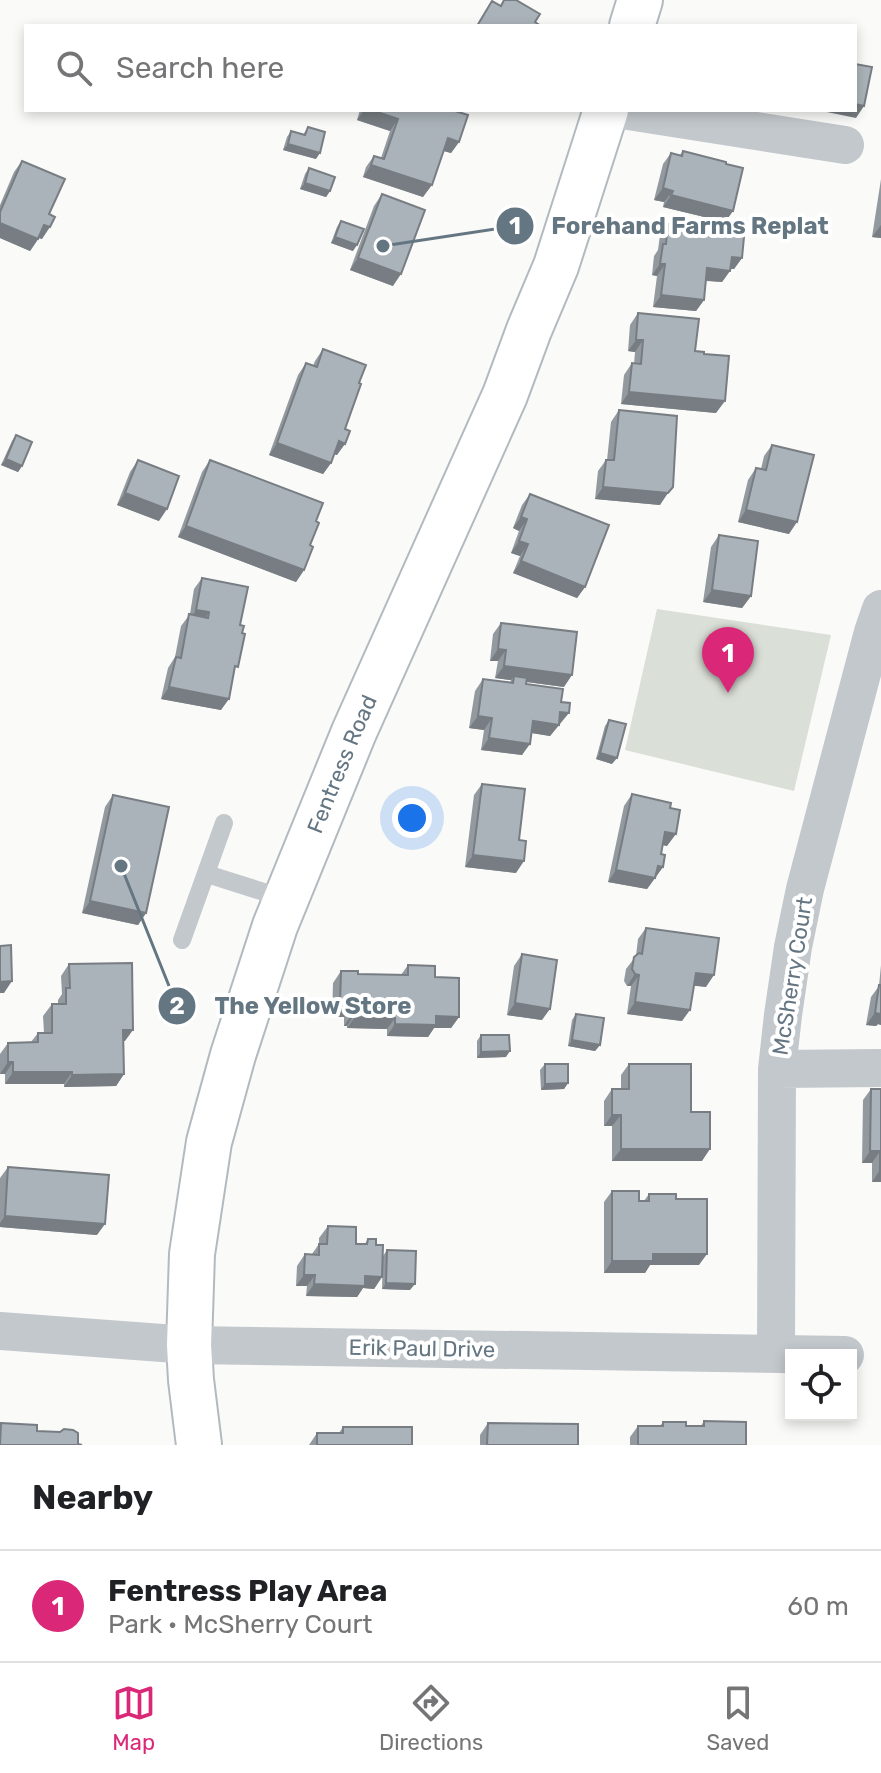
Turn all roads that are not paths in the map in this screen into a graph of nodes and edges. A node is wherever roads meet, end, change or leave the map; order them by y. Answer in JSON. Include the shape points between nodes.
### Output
{"nodes":[{"id":1,"x":640,"y":0,"type":"edge"},
{"id":2,"x":633,"y":24,"type":"edge"},
{"id":3,"x":605,"y":112,"type":"edge"},
{"id":4,"x":635,"y":112,"type":"edge"},
{"id":5,"x":845,"y":145,"type":"dead end"},
{"id":6,"x":881,"y":609,"type":"edge"},
{"id":7,"x":224,"y":823,"type":"dead end"},
{"id":8,"x":207,"y":874,"type":"junction"},
{"id":9,"x":286,"y":899,"type":"junction"},
{"id":10,"x":182,"y":940,"type":"dead end"},
{"id":11,"x":881,"y":1068,"type":"edge"},
{"id":12,"x":777,"y":1069,"type":"junction"},
{"id":13,"x":0,"y":1331,"type":"edge"},
{"id":14,"x":189,"y":1345,"type":"junction"},
{"id":15,"x":776,"y":1353,"type":"junction"},
{"id":16,"x":785,"y":1353,"type":"edge"},
{"id":17,"x":199,"y":1445,"type":"edge"}],
"edges":[{"from":1,"to":2,"type":"street"},
{"from":3,"to":9,"type":"street","name":"Fentress Road","via":[[556,266],[505,395],[354,732]]},
{"from":4,"to":5,"type":"street"},
{"from":6,"to":12,"type":"street","name":"McSherry Court","via":[[805,889]]},
{"from":7,"to":8,"type":"lane"},
{"from":8,"to":9,"type":"lane"},
{"from":8,"to":10,"type":"lane"},
{"from":9,"to":14,"type":"street","name":"Fentress Road","via":[[209,1142],[192,1254]]},
{"from":11,"to":12,"type":"street"},
{"from":12,"to":15,"type":"street","name":"McSherry Court"},
{"from":13,"to":14,"type":"street","name":"Erik Paul Drive"},
{"from":14,"to":15,"type":"street","name":"Erik Paul Drive"},
{"from":14,"to":17,"type":"street","name":"Fentress Road"},
{"from":15,"to":16,"type":"street","name":"Erik Paul Drive"}]}
